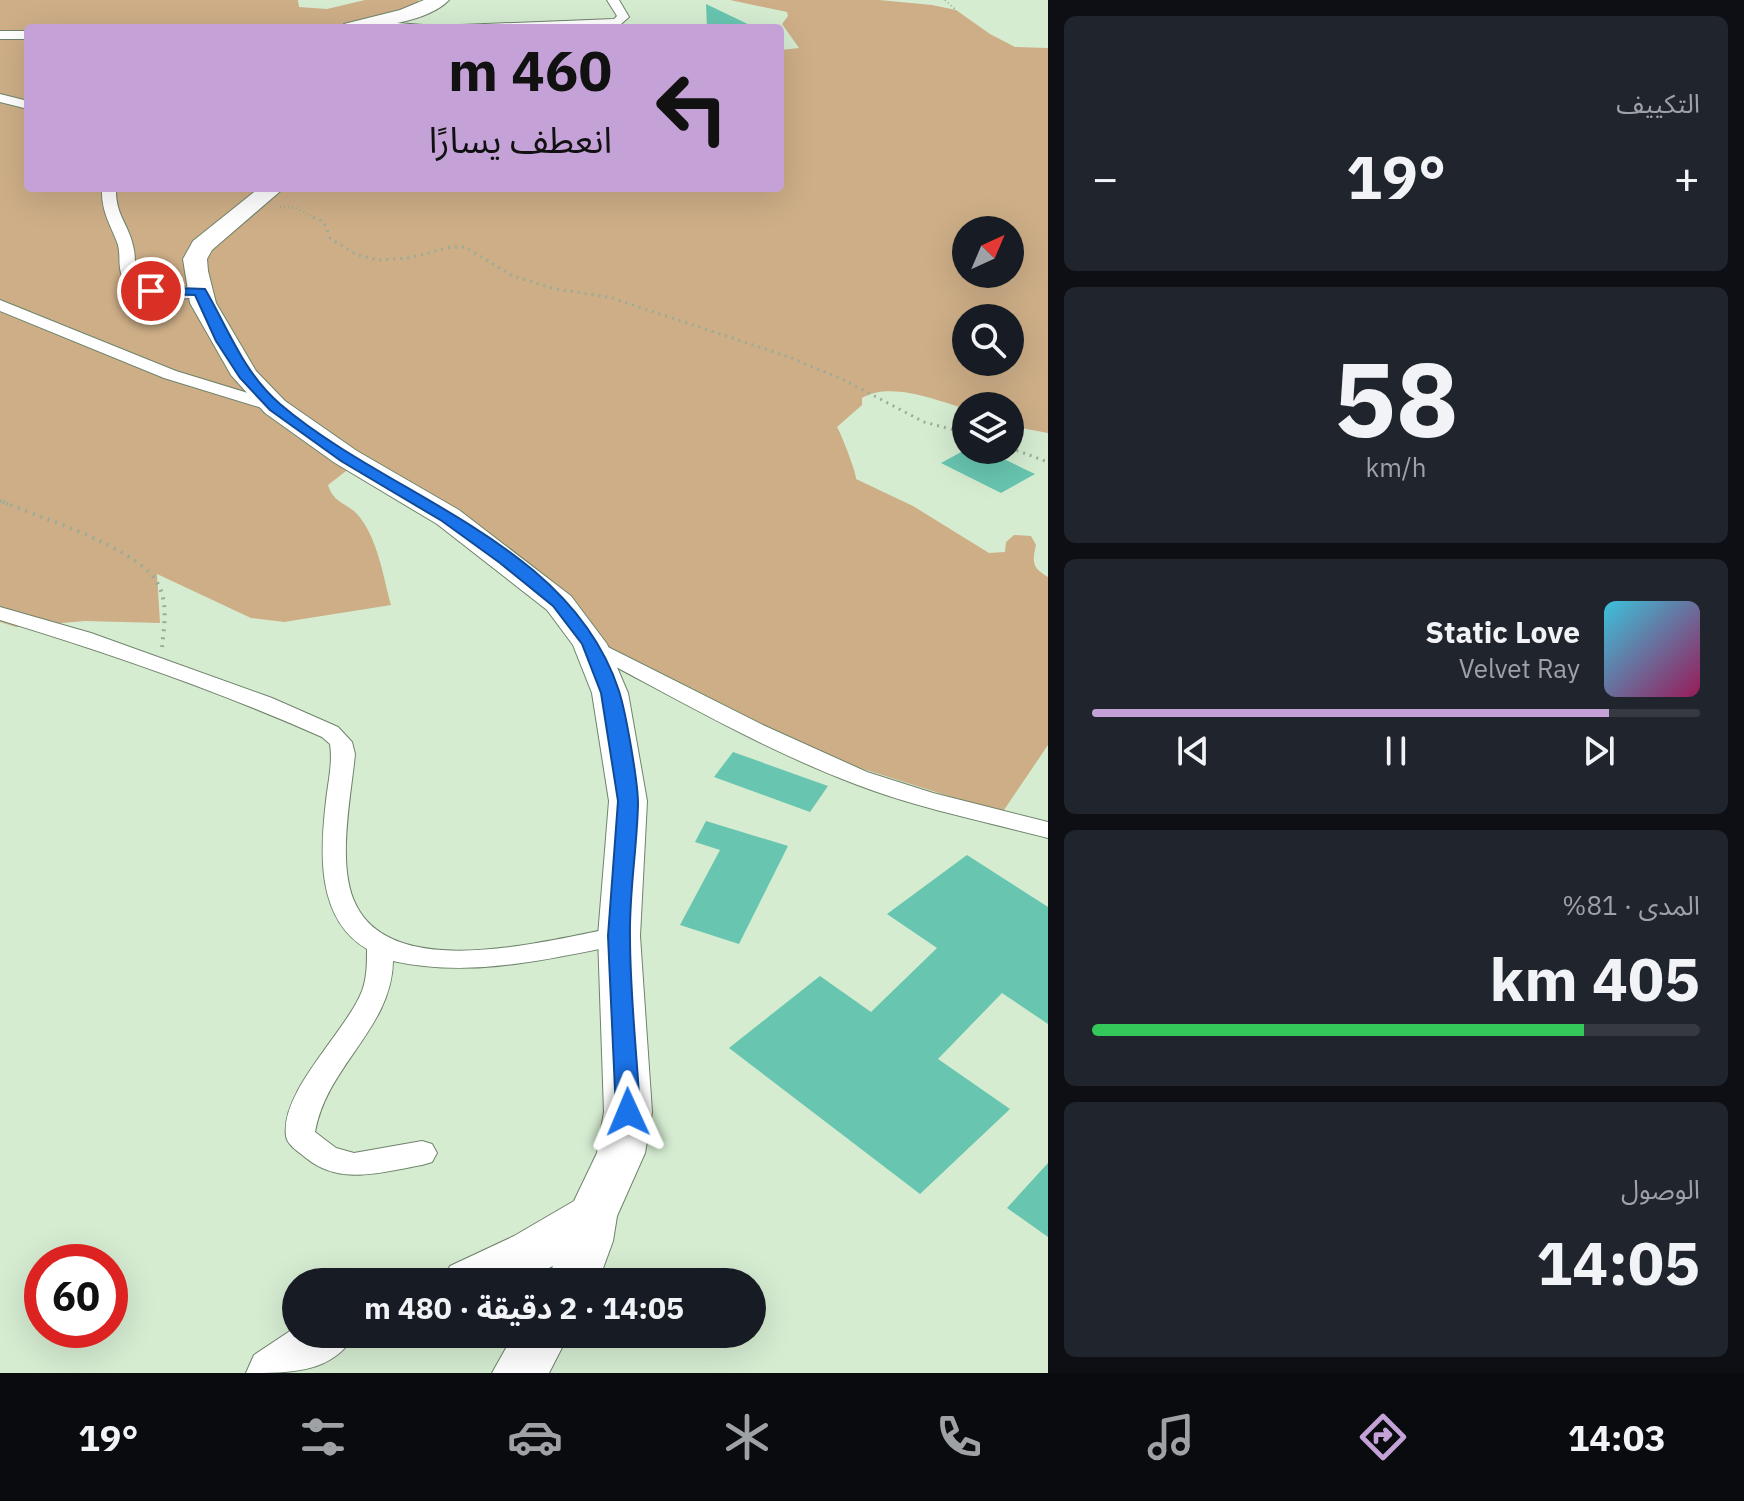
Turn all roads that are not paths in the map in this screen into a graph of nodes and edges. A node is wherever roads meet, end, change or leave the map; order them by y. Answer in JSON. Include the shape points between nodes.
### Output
{"nodes":[{"id":1,"x":440,"y":0,"type":"edge"},
{"id":2,"x":613,"y":0,"type":"edge"},
{"id":3,"x":371,"y":24,"type":"edge"},
{"id":4,"x":558,"y":24,"type":"edge"},
{"id":5,"x":0,"y":35,"type":"edge"},
{"id":6,"x":24,"y":35,"type":"edge"},
{"id":7,"x":0,"y":98,"type":"edge"},
{"id":8,"x":24,"y":104,"type":"edge"},
{"id":9,"x":109,"y":192,"type":"edge"},
{"id":10,"x":264,"y":195,"type":"edge"},
{"id":11,"x":200,"y":292,"type":"junction"},
{"id":12,"x":0,"y":305,"type":"edge"},
{"id":13,"x":275,"y":407,"type":"junction"},
{"id":14,"x":0,"y":613,"type":"edge"},
{"id":15,"x":590,"y":644,"type":"junction"},
{"id":16,"x":1048,"y":830,"type":"edge"},
{"id":17,"x":619,"y":936,"type":"junction"},
{"id":18,"x":380,"y":947,"type":"junction"},
{"id":19,"x":422,"y":1153,"type":"dead end"},
{"id":20,"x":592,"y":1216,"type":"junction"},
{"id":21,"x":498,"y":1268,"type":"edge"},
{"id":22,"x":577,"y":1268,"type":"edge"},
{"id":23,"x":309,"y":1348,"type":"edge"},
{"id":24,"x":534,"y":1348,"type":"edge"},
{"id":25,"x":273,"y":1373,"type":"edge"},
{"id":26,"x":519,"y":1373,"type":"edge"}],
"edges":[{"from":1,"to":3,"type":"main road"},
{"from":2,"to":4,"type":"street","via":[[623,17],[617,22]]},
{"from":5,"to":6,"type":"street"},
{"from":7,"to":8,"type":"street"},
{"from":9,"to":11,"type":"street","via":[[108,215],[126,247],[128,275],[136,285],[151,291]]},
{"from":10,"to":11,"type":"main road","via":[[202,246],[195,259]]},
{"from":11,"to":13,"type":"main road","via":[[245,375]]},
{"from":12,"to":13,"type":"street","via":[[201,386]]},
{"from":13,"to":15,"type":"main road","via":[[506,559],[559,603]]},
{"from":14,"to":18,"type":"street","via":[[160,665],[330,732],[341,742],[343,754],[335,860],[339,890],[344,908]]},
{"from":15,"to":16,"type":"street","via":[[796,750],[862,778]]},
{"from":15,"to":17,"type":"main road","via":[[610,693],[628,801]]},
{"from":17,"to":18,"type":"street","via":[[501,959],[445,962]]},
{"from":17,"to":20,"type":"main road","via":[[628,1112],[621,1153]]},
{"from":18,"to":19,"type":"street","via":[[377,988],[361,1023],[302,1109],[300,1136],[327,1158],[354,1165]]},
{"from":20,"to":21,"type":"main road"},
{"from":20,"to":22,"type":"main road"},
{"from":23,"to":25,"type":"main road"},
{"from":24,"to":26,"type":"main road"}]}
